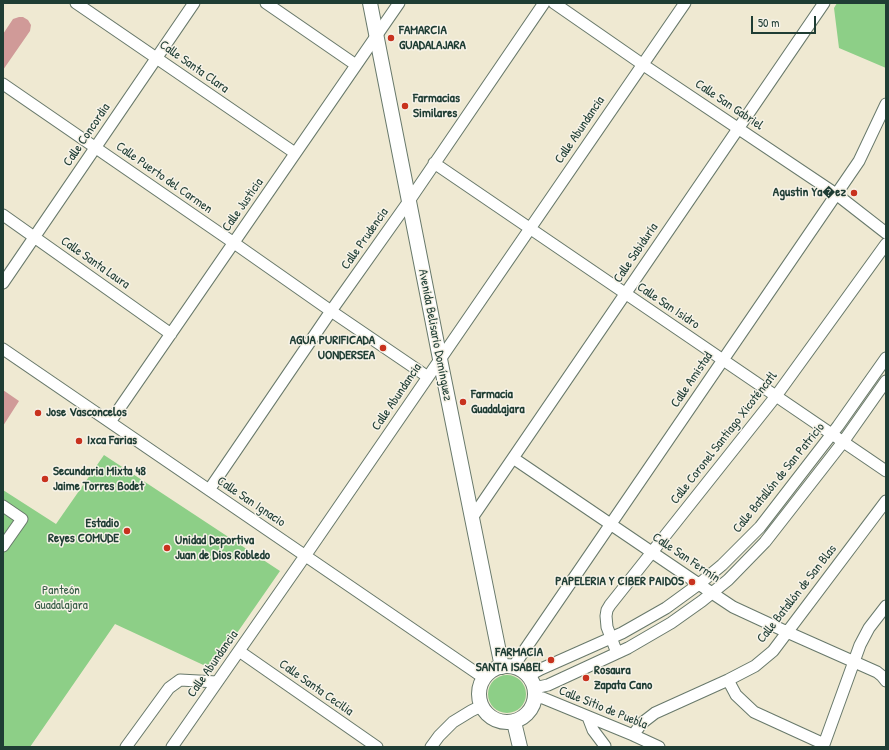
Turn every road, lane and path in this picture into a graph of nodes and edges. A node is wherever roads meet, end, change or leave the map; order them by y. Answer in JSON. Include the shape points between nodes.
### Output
{"nodes":[{"id":1,"x":76,"y":3,"type":"edge"},
{"id":2,"x":194,"y":3,"type":"edge"},
{"id":3,"x":266,"y":3,"type":"edge"},
{"id":4,"x":370,"y":3,"type":"edge"},
{"id":5,"x":399,"y":3,"type":"edge"},
{"id":6,"x":544,"y":3,"type":"edge"},
{"id":7,"x":554,"y":3,"type":"edge"},
{"id":8,"x":685,"y":3,"type":"edge"},
{"id":9,"x":824,"y":3,"type":"edge"},
{"id":10,"x":377,"y":35,"type":"junction"},
{"id":11,"x":156,"y":58,"type":"junction"},
{"id":12,"x":642,"y":64,"type":"junction"},
{"id":13,"x":356,"y":65,"type":"junction"},
{"id":14,"x":3,"y":84,"type":"edge"},
{"id":15,"x":886,"y":104,"type":"edge"},
{"id":16,"x":738,"y":128,"type":"junction"},
{"id":17,"x":95,"y":147,"type":"junction"},
{"id":18,"x":295,"y":153,"type":"junction"},
{"id":19,"x":434,"y":163,"type":"junction"},
{"id":20,"x":836,"y":194,"type":"junction"},
{"id":21,"x":409,"y":201,"type":"junction"},
{"id":22,"x":3,"y":215,"type":"edge"},
{"id":23,"x":530,"y":228,"type":"junction"},
{"id":24,"x":886,"y":233,"type":"edge"},
{"id":25,"x":34,"y":237,"type":"junction"},
{"id":26,"x":234,"y":243,"type":"junction"},
{"id":27,"x":886,"y":244,"type":"edge"},
{"id":28,"x":3,"y":283,"type":"edge"},
{"id":29,"x":625,"y":294,"type":"junction"},
{"id":30,"x":331,"y":311,"type":"junction"},
{"id":31,"x":171,"y":334,"type":"junction"},
{"id":32,"x":3,"y":349,"type":"edge"},
{"id":33,"x":886,"y":358,"type":"edge"},
{"id":34,"x":440,"y":359,"type":"junction"},
{"id":35,"x":723,"y":360,"type":"junction"},
{"id":36,"x":428,"y":377,"type":"junction"},
{"id":37,"x":886,"y":381,"type":"edge"},
{"id":38,"x":776,"y":396,"type":"junction"},
{"id":39,"x":110,"y":422,"type":"junction"},
{"id":40,"x":832,"y":434,"type":"junction"},
{"id":41,"x":843,"y":442,"type":"junction"},
{"id":42,"x":513,"y":458,"type":"junction"},
{"id":43,"x":886,"y":471,"type":"edge"},
{"id":44,"x":209,"y":490,"type":"junction"},
{"id":45,"x":886,"y":501,"type":"edge"},
{"id":46,"x":3,"y":506,"type":"edge"},
{"id":47,"x":472,"y":518,"type":"junction"},
{"id":48,"x":610,"y":524,"type":"junction"},
{"id":49,"x":3,"y":546,"type":"edge"},
{"id":50,"x":651,"y":552,"type":"junction"},
{"id":51,"x":305,"y":556,"type":"junction"},
{"id":52,"x":699,"y":584,"type":"junction"},
{"id":53,"x":712,"y":593,"type":"junction"},
{"id":54,"x":886,"y":606,"type":"edge"},
{"id":55,"x":787,"y":632,"type":"junction"},
{"id":56,"x":611,"y":638,"type":"junction"},
{"id":57,"x":238,"y":651,"type":"junction"},
{"id":58,"x":617,"y":653,"type":"junction"},
{"id":59,"x":854,"y":662,"type":"junction"},
{"id":60,"x":508,"y":667,"type":"junction"},
{"id":61,"x":484,"y":678,"type":"junction"},
{"id":62,"x":728,"y":680,"type":"junction"},
{"id":63,"x":886,"y":681,"type":"edge"},
{"id":64,"x":217,"y":682,"type":"junction"},
{"id":65,"x":532,"y":687,"type":"junction"},
{"id":66,"x":481,"y":706,"type":"junction"},
{"id":67,"x":588,"y":717,"type":"junction"},
{"id":68,"x":514,"y":722,"type":"junction"},
{"id":69,"x":640,"y":740,"type":"edge"},
{"id":70,"x":824,"y":745,"type":"edge"},
{"id":71,"x":605,"y":746,"type":"edge"},
{"id":72,"x":126,"y":747,"type":"edge"},
{"id":73,"x":172,"y":747,"type":"edge"},
{"id":74,"x":377,"y":747,"type":"edge"},
{"id":75,"x":431,"y":747,"type":"edge"},
{"id":76,"x":520,"y":747,"type":"edge"},
{"id":77,"x":659,"y":747,"type":"edge"}],
"edges":[{"from":1,"to":11,"type":"street","name":"Calle Santa Clara"},
{"from":2,"to":11,"type":"street","name":"Calle Concordia"},
{"from":3,"to":13,"type":"street"},
{"from":4,"to":10,"type":"main road","name":"Avenida Belisario Domínguez"},
{"from":5,"to":10,"type":"street","name":"Calle Justicia"},
{"from":6,"to":19,"type":"street","name":"Calle Prudencia"},
{"from":7,"to":12,"type":"street","name":"Calle San Gabriel"},
{"from":8,"to":12,"type":"street","name":"Calle Abundancia"},
{"from":9,"to":16,"type":"street","name":"Calle Sabiduría"},
{"from":10,"to":13,"type":"street","name":"Calle Justicia"},
{"from":10,"to":21,"type":"main road","name":"Avenida Belisario Domínguez"},
{"from":11,"to":17,"type":"street","name":"Calle Concordia"},
{"from":11,"to":18,"type":"street","name":"Calle Santa Clara"},
{"from":12,"to":16,"type":"street","name":"Calle San Gabriel"},
{"from":12,"to":23,"type":"street","name":"Calle Abundancia"},
{"from":13,"to":18,"type":"street","name":"Calle Justicia"},
{"from":14,"to":17,"type":"street","name":"Calle Puerto del Carmen"},
{"from":15,"to":20,"type":"street","name":"Calle Amistad","via":[[859,161]]},
{"from":16,"to":20,"type":"street","name":"Calle San Gabriel"},
{"from":16,"to":29,"type":"street","name":"Calle Sabiduría"},
{"from":17,"to":25,"type":"street","name":"Calle Concordia"},
{"from":17,"to":26,"type":"street","name":"Calle Puerto del Carmen"},
{"from":18,"to":26,"type":"street","name":"Calle Justicia"},
{"from":19,"to":21,"type":"street","name":"Calle Prudencia"},
{"from":19,"to":23,"type":"street","name":"Calle San Isidro"},
{"from":20,"to":24,"type":"street","name":"Calle San Gabriel"},
{"from":20,"to":35,"type":"street","name":"Calle Amistad"},
{"from":21,"to":30,"type":"street","name":"Calle Prudencia"},
{"from":21,"to":34,"type":"main road","name":"Avenida Belisario Domínguez"},
{"from":22,"to":25,"type":"street","name":"Calle Santa Laura"},
{"from":23,"to":29,"type":"street","name":"Calle San Isidro"},
{"from":23,"to":34,"type":"street","name":"Calle Abundancia"},
{"from":25,"to":28,"type":"street","name":"Calle Concordia"},
{"from":25,"to":31,"type":"street","name":"Calle Santa Laura"},
{"from":26,"to":30,"type":"street","name":"Calle Puerto del Carmen"},
{"from":26,"to":31,"type":"street","name":"Calle Justicia"},
{"from":27,"to":38,"type":"street","name":"Calle Coronel Santiago Xicoténcatl"},
{"from":29,"to":35,"type":"street","name":"Calle San Isidro"},
{"from":29,"to":42,"type":"street","name":"Calle Sabiduría"},
{"from":30,"to":36,"type":"street","name":"Calle Puerto del Carmen"},
{"from":30,"to":44,"type":"street","name":"Calle Prudencia"},
{"from":31,"to":39,"type":"street","name":"Calle Justicia"},
{"from":32,"to":39,"type":"street","name":"Calle San Ignacio"},
{"from":33,"to":40,"type":"street","name":"Calle Batallón de San Patricio"},
{"from":34,"to":36,"type":"street","name":"Calle Abundancia"},
{"from":34,"to":47,"type":"main road","name":"Avenida Belisario Domínguez"},
{"from":35,"to":38,"type":"street","name":"Calle San Isidro"},
{"from":35,"to":48,"type":"street","name":"Calle Amistad"},
{"from":36,"to":51,"type":"street","name":"Calle Abundancia"},
{"from":37,"to":41,"type":"street","name":"Calle Batallón de San Patricio"},
{"from":38,"to":40,"type":"street","name":"Calle San Isidro"},
{"from":38,"to":50,"type":"street","name":"Calle Coronel Santiago Xicoténcatl"},
{"from":39,"to":44,"type":"street","name":"Calle San Ignacio"},
{"from":40,"to":41,"type":"street","name":"Calle San Isidro"},
{"from":40,"to":52,"type":"street","name":"Calle Batallón de San Patricio","via":[[760,527]]},
{"from":41,"to":43,"type":"street","name":"Calle San Isidro"},
{"from":41,"to":53,"type":"street","name":"Calle Batallón de San Patricio","via":[[765,542]]},
{"from":42,"to":47,"type":"street","name":"Calle Sabiduría"},
{"from":42,"to":48,"type":"street","name":"Calle San Fermín"},
{"from":44,"to":51,"type":"street","name":"Calle San Ignacio"},
{"from":45,"to":55,"type":"street","name":"Calle Batallón de San Blas"},
{"from":46,"to":49,"type":"street","via":[[22,519]]},
{"from":47,"to":60,"type":"main road","name":"Avenida Belisario Domínguez"},
{"from":48,"to":50,"type":"street","name":"Calle San Fermín"},
{"from":48,"to":60,"type":"street","name":"Calle Amistad"},
{"from":50,"to":52,"type":"street","name":"Calle San Fermín"},
{"from":50,"to":56,"type":"street","name":"Calle Coronel Santiago Xicoténcatl","via":[[607,610],[606,621]]},
{"from":51,"to":57,"type":"street","name":"Calle Abundancia"},
{"from":51,"to":61,"type":"street","name":"Calle San Ignacio"},
{"from":52,"to":53,"type":"street","name":"Calle San Fermín"},
{"from":52,"to":56,"type":"street","name":"Calle Batallón de San Patricio","via":[[666,608]]},
{"from":53,"to":55,"type":"street","name":"Calle San Fermín","via":[[733,607]]},
{"from":53,"to":58,"type":"street","name":"Calle Batallón de San Patricio","via":[[671,623]]},
{"from":54,"to":59,"type":"street","via":[[869,628]]},
{"from":55,"to":59,"type":"street","name":"Calle San Fermín"},
{"from":55,"to":62,"type":"street","name":"Calle Batallón de San Blas","via":[[763,660]]},
{"from":56,"to":58,"type":"street","name":"Calle Coronel Santiago Xicoténcatl"},
{"from":56,"to":65,"type":"street","name":"Calle Batallón de San Patricio","via":[[541,669]]},
{"from":57,"to":64,"type":"street","name":"Calle Abundancia"},
{"from":57,"to":74,"type":"street","name":"Calle Santa Cecilia"},
{"from":58,"to":65,"type":"street","name":"Calle Batallón de San Patricio","via":[[548,685]]},
{"from":59,"to":63,"type":"street","name":"Calle San Fermín","via":[[878,672]]},
{"from":59,"to":70,"type":"street"},
{"from":60,"to":61,"type":"main road","via":[[495,669]]},
{"from":60,"to":65,"type":"main road","via":[[518,669]]},
{"from":61,"to":66,"type":"main road","via":[[480,687]]},
{"from":62,"to":69,"type":"street","name":"Calle Batallón de San Blas","via":[[655,713],[642,723]]},
{"from":62,"to":70,"type":"street","via":[[736,695],[754,712]]},
{"from":64,"to":72,"type":"street","via":[[180,680],[169,688]]},
{"from":64,"to":73,"type":"street","name":"Calle Abundancia"},
{"from":65,"to":67,"type":"street","name":"Calle Sitio de Puebla","via":[[542,698]]},
{"from":65,"to":68,"type":"main road","via":[[533,704],[530,710]]},
{"from":66,"to":68,"type":"main road","via":[[494,720]]},
{"from":66,"to":75,"type":"street","via":[[453,722]]},
{"from":67,"to":69,"type":"street","name":"Calle Sitio de Puebla"},
{"from":67,"to":71,"type":"street","via":[[593,730]]},
{"from":68,"to":76,"type":"main road"},
{"from":69,"to":77,"type":"street","name":"Calle Sitio de Puebla"}]}
